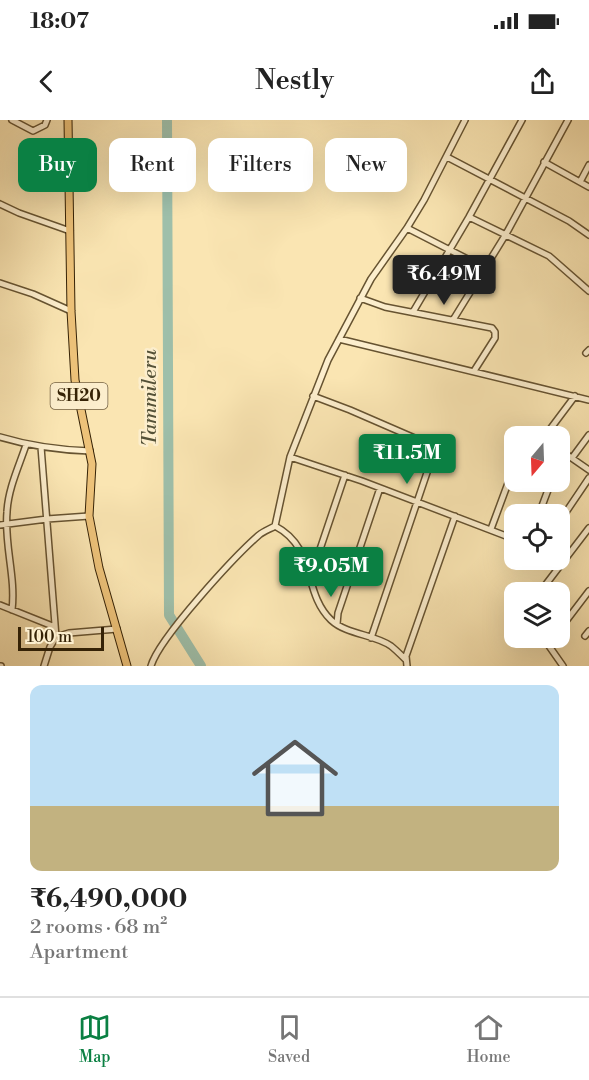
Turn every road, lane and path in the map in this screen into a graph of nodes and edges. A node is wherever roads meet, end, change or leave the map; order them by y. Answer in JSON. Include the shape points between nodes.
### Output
{"nodes":[{"id":1,"x":12,"y":120,"type":"edge"},
{"id":2,"x":47,"y":120,"type":"edge"},
{"id":3,"x":68,"y":120,"type":"edge"},
{"id":4,"x":465,"y":120,"type":"edge"},
{"id":5,"x":522,"y":120,"type":"edge"},
{"id":6,"x":568,"y":120,"type":"edge"},
{"id":7,"x":447,"y":157,"type":"junction"},
{"id":8,"x":544,"y":162,"type":"junction"},
{"id":9,"x":589,"y":165,"type":"edge"},
{"id":10,"x":490,"y":180,"type":"junction"},
{"id":11,"x":580,"y":182,"type":"junction"},
{"id":12,"x":589,"y":187,"type":"edge"},
{"id":13,"x":526,"y":198,"type":"junction"},
{"id":14,"x":0,"y":204,"type":"edge"},
{"id":15,"x":469,"y":217,"type":"junction"},
{"id":16,"x":407,"y":228,"type":"junction"},
{"id":17,"x":70,"y":231,"type":"junction"},
{"id":18,"x":506,"y":234,"type":"junction"},
{"id":19,"x":589,"y":235,"type":"edge"},
{"id":20,"x":449,"y":249,"type":"junction"},
{"id":21,"x":485,"y":268,"type":"junction"},
{"id":22,"x":0,"y":283,"type":"edge"},
{"id":23,"x":589,"y":291,"type":"edge"},
{"id":24,"x":360,"y":298,"type":"junction"},
{"id":25,"x":71,"y":311,"type":"junction"},
{"id":26,"x":413,"y":312,"type":"junction"},
{"id":27,"x":453,"y":320,"type":"junction"},
{"id":28,"x":339,"y":339,"type":"junction"},
{"id":29,"x":474,"y":371,"type":"junction"},
{"id":30,"x":313,"y":396,"type":"junction"},
{"id":31,"x":575,"y":396,"type":"junction"},
{"id":32,"x":589,"y":400,"type":"edge"},
{"id":33,"x":552,"y":426,"type":"edge"},
{"id":34,"x":589,"y":435,"type":"edge"},
{"id":35,"x":0,"y":437,"type":"edge"},
{"id":36,"x":26,"y":445,"type":"junction"},
{"id":37,"x":41,"y":447,"type":"junction"},
{"id":38,"x":90,"y":451,"type":"junction"},
{"id":39,"x":290,"y":456,"type":"junction"},
{"id":40,"x":572,"y":458,"type":"joint"},
{"id":41,"x":589,"y":470,"type":"edge"},
{"id":42,"x":345,"y":475,"type":"junction"},
{"id":43,"x":589,"y":478,"type":"edge"},
{"id":44,"x":380,"y":488,"type":"junction"},
{"id":45,"x":505,"y":492,"type":"edge"},
{"id":46,"x":418,"y":502,"type":"junction"},
{"id":47,"x":570,"y":506,"type":"edge"},
{"id":48,"x":89,"y":516,"type":"junction"},
{"id":49,"x":455,"y":516,"type":"junction"},
{"id":50,"x":46,"y":519,"type":"junction"},
{"id":51,"x":3,"y":525,"type":"edge"},
{"id":52,"x":275,"y":526,"type":"junction"},
{"id":53,"x":589,"y":528,"type":"edge"},
{"id":54,"x":491,"y":529,"type":"junction"},
{"id":55,"x":504,"y":535,"type":"edge"},
{"id":56,"x":310,"y":577,"type":"junction"},
{"id":57,"x":548,"y":582,"type":"edge"},
{"id":58,"x":589,"y":591,"type":"edge"},
{"id":59,"x":0,"y":605,"type":"edge"},
{"id":60,"x":12,"y":610,"type":"junction"},
{"id":61,"x":570,"y":616,"type":"edge"},
{"id":62,"x":337,"y":624,"type":"junction"},
{"id":63,"x":56,"y":627,"type":"junction"},
{"id":64,"x":117,"y":629,"type":"junction"},
{"id":65,"x":56,"y":637,"type":"junction"},
{"id":66,"x":371,"y":638,"type":"junction"},
{"id":67,"x":550,"y":648,"type":"edge"},
{"id":68,"x":405,"y":659,"type":"junction"},
{"id":69,"x":44,"y":666,"type":"edge"},
{"id":70,"x":127,"y":666,"type":"edge"},
{"id":71,"x":151,"y":666,"type":"edge"},
{"id":72,"x":407,"y":666,"type":"edge"},
{"id":73,"x":563,"y":666,"type":"edge"}],
"edges":[{"from":1,"to":2,"type":"street","via":[[33,131]]},
{"from":3,"to":17,"type":"main road","number":"SH20"},
{"from":4,"to":7,"type":"street"},
{"from":5,"to":10,"type":"street"},
{"from":6,"to":8,"type":"street"},
{"from":7,"to":10,"type":"street"},
{"from":7,"to":16,"type":"street"},
{"from":8,"to":11,"type":"street"},
{"from":8,"to":13,"type":"street"},
{"from":9,"to":11,"type":"street"},
{"from":10,"to":13,"type":"street"},
{"from":10,"to":15,"type":"street"},
{"from":11,"to":12,"type":"street"},
{"from":13,"to":18,"type":"street"},
{"from":13,"to":19,"type":"street"},
{"from":14,"to":17,"type":"street"},
{"from":15,"to":18,"type":"street"},
{"from":15,"to":20,"type":"street"},
{"from":16,"to":20,"type":"street"},
{"from":16,"to":24,"type":"street"},
{"from":17,"to":25,"type":"main road","number":"SH20"},
{"from":18,"to":21,"type":"street"},
{"from":18,"to":23,"type":"street","via":[[549,256]]},
{"from":20,"to":21,"type":"street"},
{"from":20,"to":26,"type":"street"},
{"from":21,"to":27,"type":"street"},
{"from":22,"to":25,"type":"street"},
{"from":24,"to":26,"type":"street"},
{"from":24,"to":28,"type":"street"},
{"from":25,"to":38,"type":"main road","number":"SH20","via":[[75,380]]},
{"from":26,"to":27,"type":"street"},
{"from":27,"to":29,"type":"street","via":[[492,328],[495,332]]},
{"from":28,"to":29,"type":"street"},
{"from":28,"to":30,"type":"street"},
{"from":29,"to":31,"type":"street"},
{"from":30,"to":39,"type":"street"},
{"from":30,"to":46,"type":"street","via":[[433,446]]},
{"from":31,"to":32,"type":"street"},
{"from":31,"to":33,"type":"street"},
{"from":34,"to":40,"type":"street"},
{"from":35,"to":36,"type":"street"},
{"from":36,"to":37,"type":"street"},
{"from":36,"to":51,"type":"street"},
{"from":37,"to":38,"type":"street"},
{"from":37,"to":50,"type":"street"},
{"from":38,"to":48,"type":"main road","number":"SH20"},
{"from":39,"to":42,"type":"street"},
{"from":39,"to":52,"type":"street"},
{"from":40,"to":41,"type":"street"},
{"from":42,"to":44,"type":"street"},
{"from":42,"to":56,"type":"street"},
{"from":43,"to":47,"type":"street"},
{"from":44,"to":46,"type":"street"},
{"from":44,"to":62,"type":"street"},
{"from":45,"to":54,"type":"street"},
{"from":46,"to":49,"type":"street"},
{"from":46,"to":66,"type":"street"},
{"from":48,"to":50,"type":"street"},
{"from":48,"to":64,"type":"main road","number":"SH20","via":[[92,541]]},
{"from":49,"to":54,"type":"street"},
{"from":49,"to":68,"type":"street"},
{"from":50,"to":51,"type":"street"},
{"from":50,"to":63,"type":"street"},
{"from":51,"to":60,"type":"street","via":[[14,594]]},
{"from":52,"to":56,"type":"street","via":[[295,541],[304,554]]},
{"from":52,"to":71,"type":"street","via":[[251,542],[159,648]]},
{"from":53,"to":57,"type":"street"},
{"from":54,"to":55,"type":"street"},
{"from":56,"to":62,"type":"street","via":[[323,610]]},
{"from":58,"to":61,"type":"street"},
{"from":59,"to":60,"type":"street"},
{"from":60,"to":63,"type":"street"},
{"from":62,"to":66,"type":"street"},
{"from":63,"to":65,"type":"street"},
{"from":64,"to":65,"type":"street"},
{"from":64,"to":70,"type":"main road","number":"SH20"},
{"from":65,"to":69,"type":"street"},
{"from":66,"to":68,"type":"street","via":[[392,647]]},
{"from":67,"to":73,"type":"street"},
{"from":68,"to":72,"type":"street"}]}
